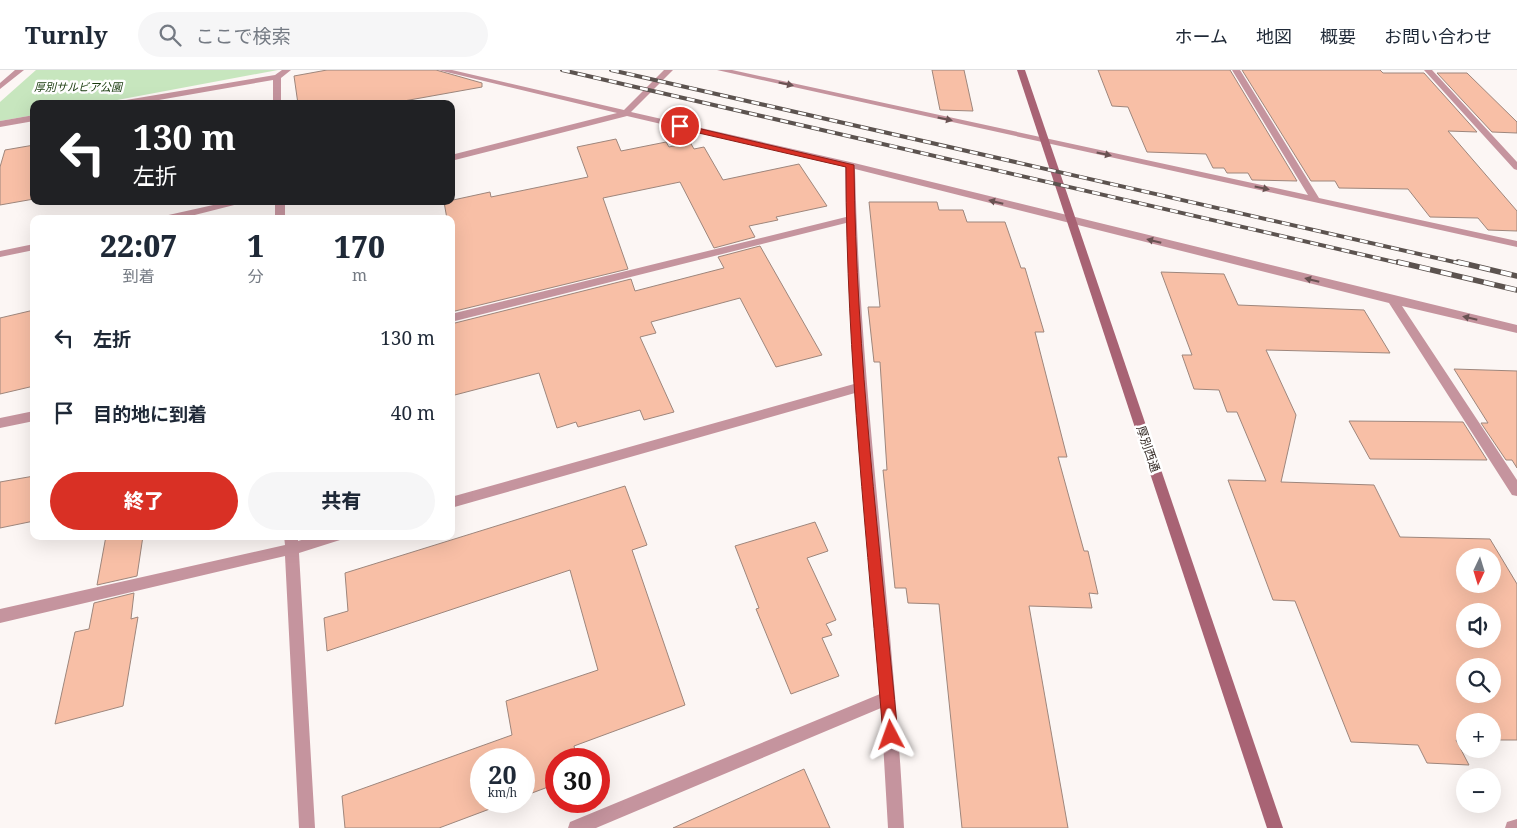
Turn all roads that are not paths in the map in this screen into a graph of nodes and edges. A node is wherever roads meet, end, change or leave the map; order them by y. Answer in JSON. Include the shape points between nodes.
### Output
{"nodes":[{"id":1,"x":20,"y":70,"type":"edge"},
{"id":2,"x":287,"y":70,"type":"edge"},
{"id":3,"x":442,"y":70,"type":"edge"},
{"id":4,"x":669,"y":70,"type":"edge"},
{"id":5,"x":721,"y":70,"type":"edge"},
{"id":6,"x":1021,"y":70,"type":"edge"},
{"id":7,"x":1236,"y":70,"type":"edge"},
{"id":8,"x":1428,"y":70,"type":"edge"},
{"id":9,"x":277,"y":77,"type":"junction"},
{"id":10,"x":0,"y":87,"type":"edge"},
{"id":11,"x":143,"y":100,"type":"edge"},
{"id":12,"x":277,"y":100,"type":"edge"},
{"id":13,"x":624,"y":114,"type":"junction"},
{"id":14,"x":30,"y":119,"type":"edge"},
{"id":15,"x":0,"y":124,"type":"edge"},
{"id":16,"x":1045,"y":141,"type":"junction"},
{"id":17,"x":455,"y":157,"type":"edge"},
{"id":18,"x":850,"y":165,"type":"junction"},
{"id":19,"x":1517,"y":167,"type":"edge"},
{"id":20,"x":1316,"y":200,"type":"junction"},
{"id":21,"x":227,"y":205,"type":"edge"},
{"id":22,"x":182,"y":215,"type":"edge"},
{"id":23,"x":850,"y":219,"type":"junction"},
{"id":24,"x":1071,"y":220,"type":"junction"},
{"id":25,"x":1517,"y":244,"type":"edge"},
{"id":26,"x":30,"y":248,"type":"edge"},
{"id":27,"x":0,"y":254,"type":"edge"},
{"id":28,"x":1393,"y":300,"type":"junction"},
{"id":29,"x":455,"y":317,"type":"edge"},
{"id":30,"x":1517,"y":329,"type":"edge"},
{"id":31,"x":860,"y":387,"type":"junction"},
{"id":32,"x":30,"y":417,"type":"edge"},
{"id":33,"x":0,"y":423,"type":"edge"},
{"id":34,"x":1517,"y":491,"type":"edge"},
{"id":35,"x":455,"y":502,"type":"edge"},
{"id":36,"x":306,"y":540,"type":"edge"},
{"id":37,"x":292,"y":542,"type":"edge"},
{"id":38,"x":0,"y":616,"type":"edge"},
{"id":39,"x":888,"y":698,"type":"junction"},
{"id":40,"x":1517,"y":827,"type":"edge"},
{"id":41,"x":307,"y":828,"type":"edge"},
{"id":42,"x":576,"y":828,"type":"edge"},
{"id":43,"x":896,"y":828,"type":"edge"},
{"id":44,"x":1274,"y":828,"type":"edge"},
{"id":45,"x":1513,"y":828,"type":"edge"}],
"edges":[{"from":1,"to":10,"type":"street"},
{"from":2,"to":9,"type":"street"},
{"from":3,"to":13,"type":"street"},
{"from":4,"to":13,"type":"street"},
{"from":5,"to":16,"type":"street","one_way":true},
{"from":6,"to":16,"type":"street","name":"厚別西通"},
{"from":7,"to":20,"type":"street"},
{"from":8,"to":19,"type":"street"},
{"from":9,"to":11,"type":"street"},
{"from":9,"to":12,"type":"street"},
{"from":13,"to":17,"type":"street"},
{"from":13,"to":18,"type":"street"},
{"from":14,"to":15,"type":"street"},
{"from":16,"to":20,"type":"street","one_way":true},
{"from":16,"to":24,"type":"street","name":"厚別西通"},
{"from":18,"to":23,"type":"street"},
{"from":24,"to":18,"type":"street","one_way":true},
{"from":20,"to":25,"type":"street"},
{"from":21,"to":22,"type":"street"},
{"from":23,"to":29,"type":"street"},
{"from":23,"to":31,"type":"street"},
{"from":28,"to":24,"type":"street","one_way":true},
{"from":24,"to":44,"type":"street","name":"厚別西通"},
{"from":26,"to":27,"type":"street"},
{"from":30,"to":28,"type":"street","one_way":true},
{"from":28,"to":34,"type":"street"},
{"from":31,"to":35,"type":"street"},
{"from":31,"to":39,"type":"street"},
{"from":32,"to":33,"type":"street"},
{"from":36,"to":37,"type":"street"},
{"from":37,"to":38,"type":"street"},
{"from":37,"to":41,"type":"street"},
{"from":39,"to":42,"type":"street"},
{"from":39,"to":43,"type":"street"},
{"from":40,"to":45,"type":"street"}]}
